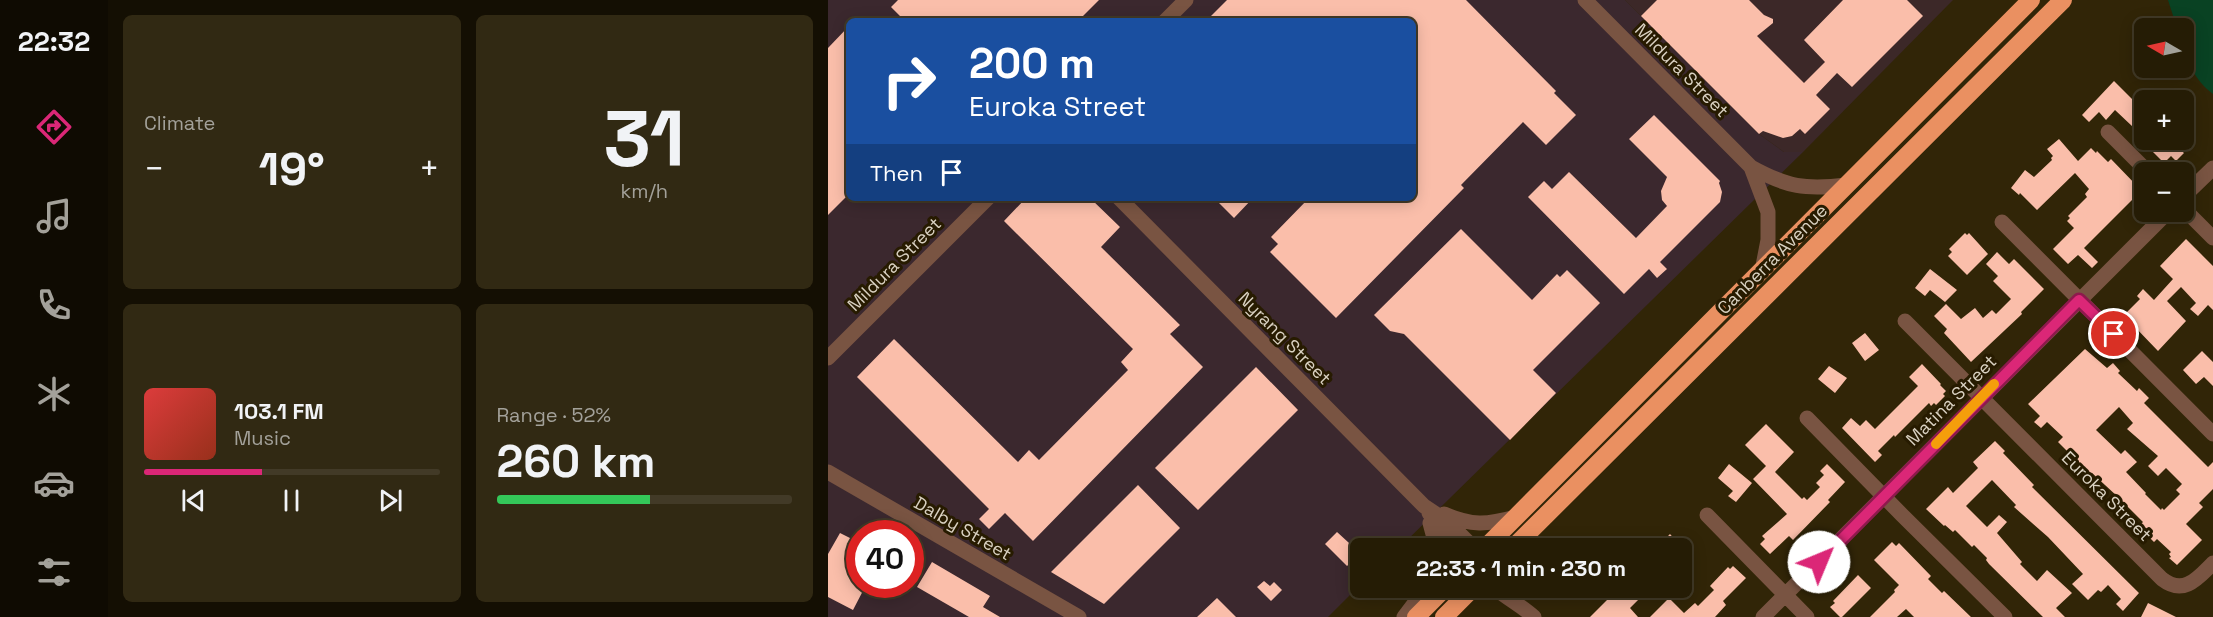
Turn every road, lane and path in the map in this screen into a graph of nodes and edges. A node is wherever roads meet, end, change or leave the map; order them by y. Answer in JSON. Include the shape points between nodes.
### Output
{"nodes":[{"id":1,"x":1186,"y":0,"type":"edge"},
{"id":2,"x":1585,"y":0,"type":"edge"},
{"id":3,"x":2031,"y":0,"type":"edge"},
{"id":4,"x":2063,"y":0,"type":"edge"},
{"id":5,"x":1168,"y":18,"type":"edge"},
{"id":6,"x":2108,"y":132,"type":"dead end"},
{"id":7,"x":2138,"y":162,"type":"edge"},
{"id":8,"x":1750,"y":167,"type":"junction"},
{"id":9,"x":2213,"y":168,"type":"edge"},
{"id":10,"x":1847,"y":185,"type":"junction"},
{"id":11,"x":2194,"y":186,"type":"edge"},
{"id":12,"x":985,"y":201,"type":"edge"},
{"id":13,"x":1122,"y":201,"type":"edge"},
{"id":14,"x":2194,"y":219,"type":"edge"},
{"id":15,"x":2002,"y":222,"type":"dead end"},
{"id":16,"x":2158,"y":222,"type":"edge"},
{"id":17,"x":2213,"y":238,"type":"edge"},
{"id":18,"x":1762,"y":271,"type":"junction"},
{"id":19,"x":2079,"y":300,"type":"junction"},
{"id":20,"x":1905,"y":321,"type":"dead end"},
{"id":21,"x":828,"y":357,"type":"edge"},
{"id":22,"x":1981,"y":397,"type":"junction"},
{"id":23,"x":1807,"y":418,"type":"dead end"},
{"id":24,"x":2213,"y":434,"type":"edge"},
{"id":25,"x":828,"y":472,"type":"edge"},
{"id":26,"x":1884,"y":496,"type":"junction"},
{"id":27,"x":1424,"y":506,"type":"junction"},
{"id":28,"x":1707,"y":515,"type":"dead end"},
{"id":29,"x":1516,"y":517,"type":"junction"},
{"id":30,"x":1434,"y":538,"type":"edge"},
{"id":31,"x":1447,"y":538,"type":"edge"},
{"id":32,"x":1464,"y":538,"type":"edge"},
{"id":33,"x":1495,"y":538,"type":"edge"},
{"id":34,"x":1523,"y":538,"type":"edge"},
{"id":35,"x":2213,"y":563,"type":"edge"},
{"id":36,"x":1786,"y":595,"type":"junction"},
{"id":37,"x":1418,"y":598,"type":"edge"},
{"id":38,"x":1435,"y":598,"type":"edge"},
{"id":39,"x":1463,"y":598,"type":"edge"},
{"id":40,"x":1506,"y":598,"type":"edge"},
{"id":41,"x":1520,"y":598,"type":"edge"},
{"id":42,"x":1529,"y":612,"type":"edge"},
{"id":43,"x":1078,"y":617,"type":"edge"},
{"id":44,"x":1404,"y":617,"type":"edge"},
{"id":45,"x":1416,"y":617,"type":"edge"},
{"id":46,"x":1444,"y":617,"type":"edge"},
{"id":47,"x":1763,"y":617,"type":"edge"},
{"id":48,"x":1807,"y":617,"type":"edge"},
{"id":49,"x":2005,"y":617,"type":"edge"}],
"edges":[{"from":1,"to":5,"type":"street"},
{"from":2,"to":8,"type":"street","name":"Mildura Street"},
{"from":3,"to":10,"type":"highway","name":"Canberra Avenue"},
{"from":4,"to":34,"type":"highway","name":"Canberra Avenue"},
{"from":6,"to":7,"type":"street"},
{"from":8,"to":10,"type":"street","name":"Mildura Street","via":[[1796,187]]},
{"from":8,"to":18,"type":"street","name":"Mildura Street","via":[[1769,219]]},
{"from":9,"to":11,"type":"street"},
{"from":10,"to":18,"type":"highway","name":"Canberra Avenue"},
{"from":12,"to":21,"type":"street","name":"Mildura Street"},
{"from":13,"to":27,"type":"street","name":"Nyrang Street"},
{"from":14,"to":17,"type":"street"},
{"from":15,"to":19,"type":"street"},
{"from":16,"to":19,"type":"street","name":"Matina Street"},
{"from":18,"to":29,"type":"highway","name":"Canberra Avenue"},
{"from":19,"to":22,"type":"street","name":"Matina Street"},
{"from":19,"to":24,"type":"street"},
{"from":20,"to":22,"type":"street","name":"Euroka Street"},
{"from":22,"to":26,"type":"street","name":"Matina Street"},
{"from":22,"to":35,"type":"street","name":"Euroka Street","via":[[2169,584],[2187,585]]},
{"from":23,"to":26,"type":"street"},
{"from":25,"to":43,"type":"street","name":"Dalby Street"},
{"from":26,"to":36,"type":"street","name":"Matina Street"},
{"from":26,"to":49,"type":"street"},
{"from":27,"to":29,"type":"street","via":[[1465,523],[1483,524]]},
{"from":27,"to":30,"type":"street"},
{"from":27,"to":31,"type":"street","name":"Nyrang Street"},
{"from":27,"to":32,"type":"street","name":"Nyrang Street"},
{"from":28,"to":36,"type":"street"},
{"from":29,"to":33,"type":"highway","name":"Canberra Avenue"},
{"from":36,"to":47,"type":"street","name":"Matina Street"},
{"from":36,"to":48,"type":"street"},
{"from":37,"to":44,"type":"street"},
{"from":38,"to":45,"type":"highway"},
{"from":39,"to":46,"type":"highway"},
{"from":40,"to":42,"type":"street"},
{"from":41,"to":42,"type":"street"}]}
